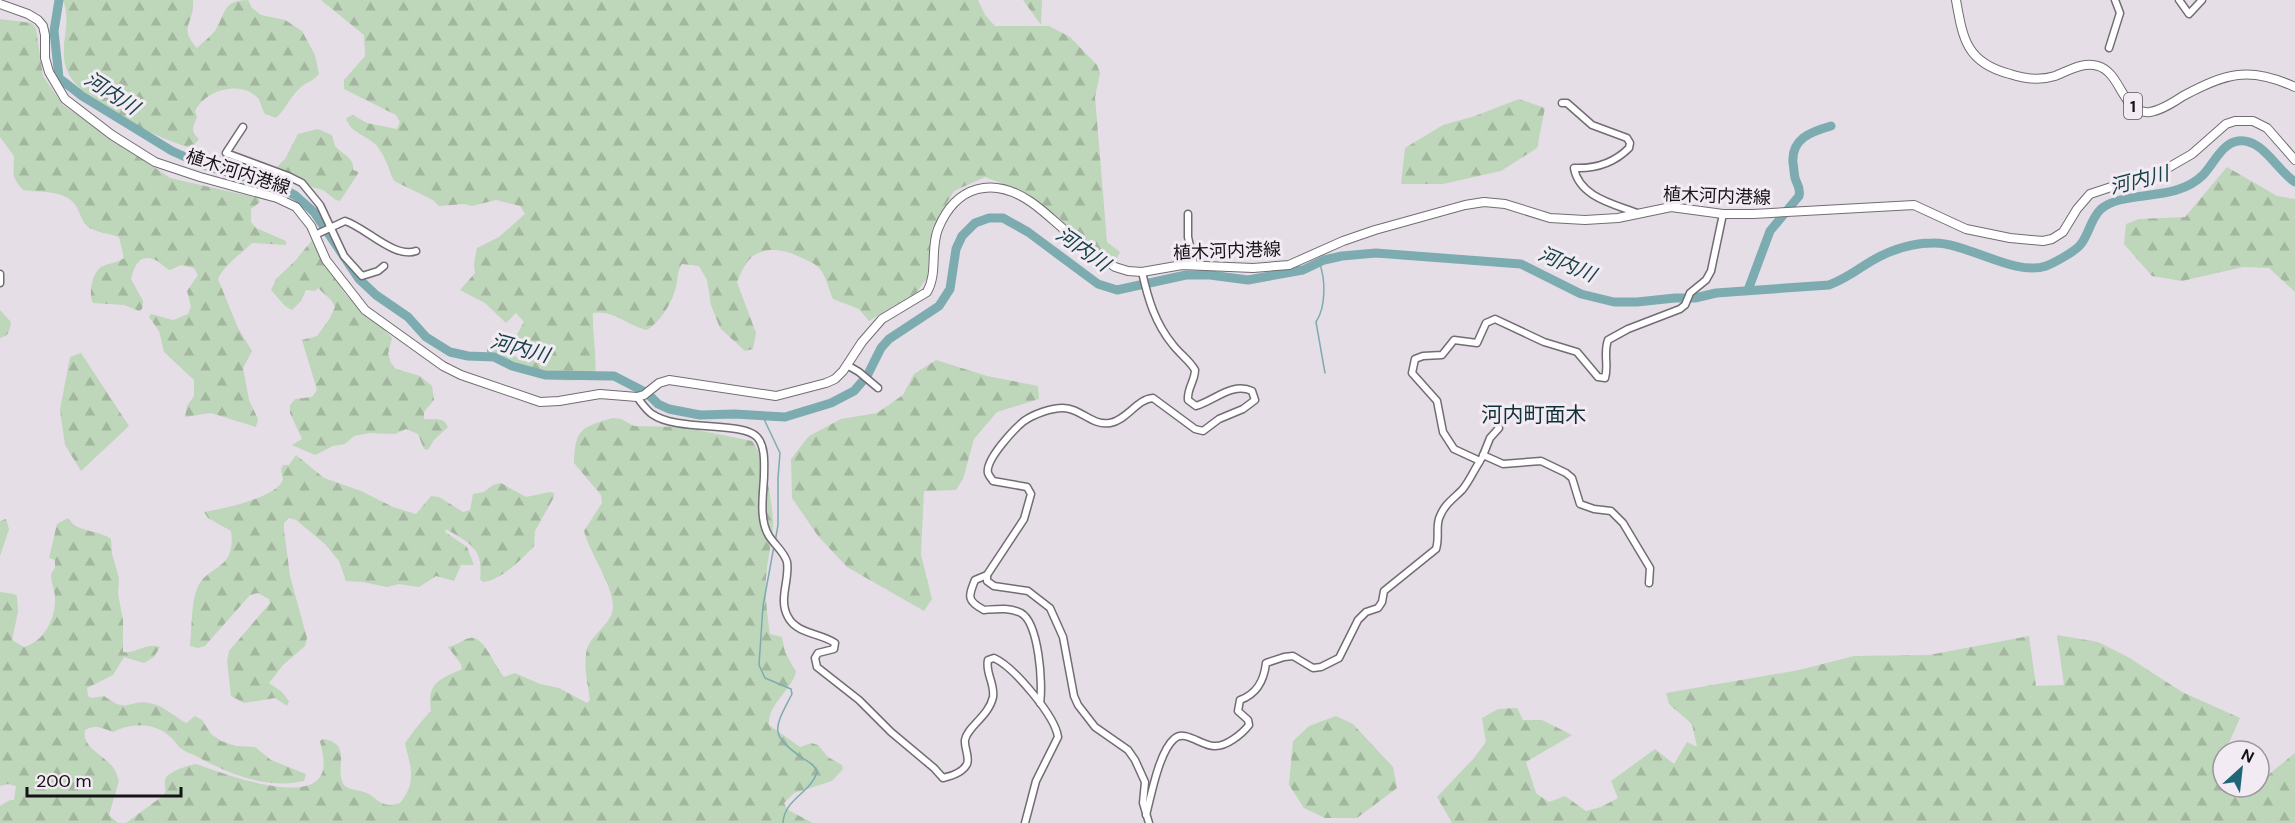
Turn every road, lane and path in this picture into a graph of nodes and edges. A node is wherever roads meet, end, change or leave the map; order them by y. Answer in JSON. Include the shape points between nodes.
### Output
{"nodes":[{"id":1,"x":1956,"y":0,"type":"edge"},
{"id":2,"x":2115,"y":0,"type":"edge"},
{"id":3,"x":2179,"y":0,"type":"edge"},
{"id":4,"x":2202,"y":0,"type":"edge"},
{"id":5,"x":0,"y":4,"type":"edge"},
{"id":6,"x":2109,"y":48,"type":"dead end"},
{"id":7,"x":2295,"y":87,"type":"edge"},
{"id":8,"x":1562,"y":103,"type":"dead end"},
{"id":9,"x":243,"y":127,"type":"dead end"},
{"id":10,"x":2295,"y":160,"type":"edge"},
{"id":11,"x":1637,"y":213,"type":"junction"},
{"id":12,"x":1188,"y":214,"type":"dead end"},
{"id":13,"x":1723,"y":214,"type":"junction"},
{"id":14,"x":330,"y":228,"type":"junction"},
{"id":15,"x":317,"y":235,"type":"junction"},
{"id":16,"x":416,"y":250,"type":"dead end"},
{"id":17,"x":1194,"y":265,"type":"junction"},
{"id":18,"x":384,"y":266,"type":"dead end"},
{"id":19,"x":0,"y":274,"type":"edge"},
{"id":20,"x":1143,"y":274,"type":"junction"},
{"id":21,"x":0,"y":283,"type":"edge"},
{"id":22,"x":847,"y":365,"type":"junction"},
{"id":23,"x":878,"y":388,"type":"dead end"},
{"id":24,"x":641,"y":396,"type":"junction"},
{"id":25,"x":1494,"y":416,"type":"dead end"},
{"id":26,"x":1481,"y":458,"type":"junction"},
{"id":27,"x":987,"y":575,"type":"junction"},
{"id":28,"x":1649,"y":583,"type":"dead end"},
{"id":29,"x":1040,"y":703,"type":"junction"},
{"id":30,"x":1148,"y":820,"type":"edge"},
{"id":31,"x":1025,"y":823,"type":"edge"}],
"edges":[{"from":1,"to":7,"type":"main road","number":"1","via":[[1964,38],[1983,64],[2036,79],[2085,65],[2099,66],[2139,111],[2150,112],[2230,75],[2260,75]]},
{"from":2,"to":6,"type":"street","via":[[2120,13]]},
{"from":3,"to":4,"type":"street","via":[[2189,14]]},
{"from":5,"to":15,"type":"main road","name":"植木河内港線","via":[[38,20],[45,35],[45,58],[55,86],[65,99],[112,135],[155,162],[286,201],[304,216]]},
{"from":8,"to":11,"type":"street","via":[[1592,126],[1619,134],[1630,143],[1624,153],[1609,162],[1590,169],[1574,168],[1575,177],[1594,196]]},
{"from":9,"to":14,"type":"street","via":[[226,153],[302,183],[320,205]]},
{"from":10,"to":13,"type":"main road","name":"植木河内港線","via":[[2267,128],[2253,121],[2235,121],[2166,169],[2090,194],[2063,232],[2043,241],[1966,229],[1914,205]]},
{"from":11,"to":13,"type":"main road","name":"植木河内港線","via":[[1671,207]]},
{"from":11,"to":17,"type":"main road","name":"植木河内港線","via":[[1618,218],[1565,220],[1484,202],[1375,230],[1289,265]]},
{"from":12,"to":17,"type":"street"},
{"from":13,"to":26,"type":"street","via":[[1706,280],[1690,292],[1685,305],[1608,340],[1605,378],[1577,352],[1544,342],[1495,319],[1486,323],[1477,343],[1454,340],[1442,355],[1415,359],[1412,373],[1437,401],[1443,432],[1454,449]]},
{"from":14,"to":15,"type":"street"},
{"from":14,"to":16,"type":"street","via":[[345,220],[391,247]]},
{"from":14,"to":18,"type":"street","via":[[344,256],[362,276]]},
{"from":15,"to":24,"type":"main road","name":"植木河内港線","via":[[326,261],[365,310],[460,375],[540,402],[600,394]]},
{"from":17,"to":20,"type":"main road","name":"植木河内港線"},
{"from":19,"to":21,"type":"street"},
{"from":20,"to":22,"type":"main road","name":"植木河内港線","via":[[1116,267],[1022,197],[986,187],[973,189],[954,205],[939,228],[927,292],[882,319]]},
{"from":20,"to":27,"type":"street","via":[[1157,322],[1195,370],[1187,392],[1192,405],[1207,403],[1236,387],[1252,392],[1255,400],[1203,431],[1153,398],[1146,398],[1113,422],[1098,423],[1076,409],[1066,408],[1055,408],[1026,420],[989,462],[988,473],[993,481],[1027,487],[1031,494],[1024,519]]},
{"from":22,"to":23,"type":"street"},
{"from":22,"to":24,"type":"main road","name":"植木河内港線","via":[[835,379],[776,396],[669,380],[659,382]]},
{"from":24,"to":29,"type":"street","via":[[650,413],[664,421],[747,430],[761,442],[765,527],[787,561],[787,616],[804,630],[835,643],[834,649],[814,658],[817,667],[944,778],[966,765],[968,733],[993,698],[987,660],[991,657],[1003,662]]},
{"from":25,"to":26,"type":"street","via":[[1499,428]]},
{"from":26,"to":28,"type":"street","via":[[1503,464],[1541,461],[1572,478],[1581,504],[1611,511],[1623,523],[1650,568]]},
{"from":26,"to":30,"type":"street","via":[[1462,490],[1452,496],[1440,515],[1436,549],[1384,591],[1378,608],[1358,620],[1339,658],[1313,668],[1293,656],[1266,663],[1262,683],[1251,696],[1240,700],[1238,711],[1249,725],[1244,732],[1221,746],[1183,736],[1172,741],[1164,756]]},
{"from":27,"to":29,"type":"street","via":[[975,580],[970,600],[984,610],[1010,608],[1024,614],[1033,628],[1042,685]]},
{"from":27,"to":30,"type":"street","via":[[987,581],[994,586],[1028,591],[1050,608],[1058,620],[1078,705],[1095,727],[1128,750],[1135,760],[1145,782],[1143,803]]},
{"from":29,"to":31,"type":"street","via":[[1057,727],[1058,737],[1036,781]]}]}
